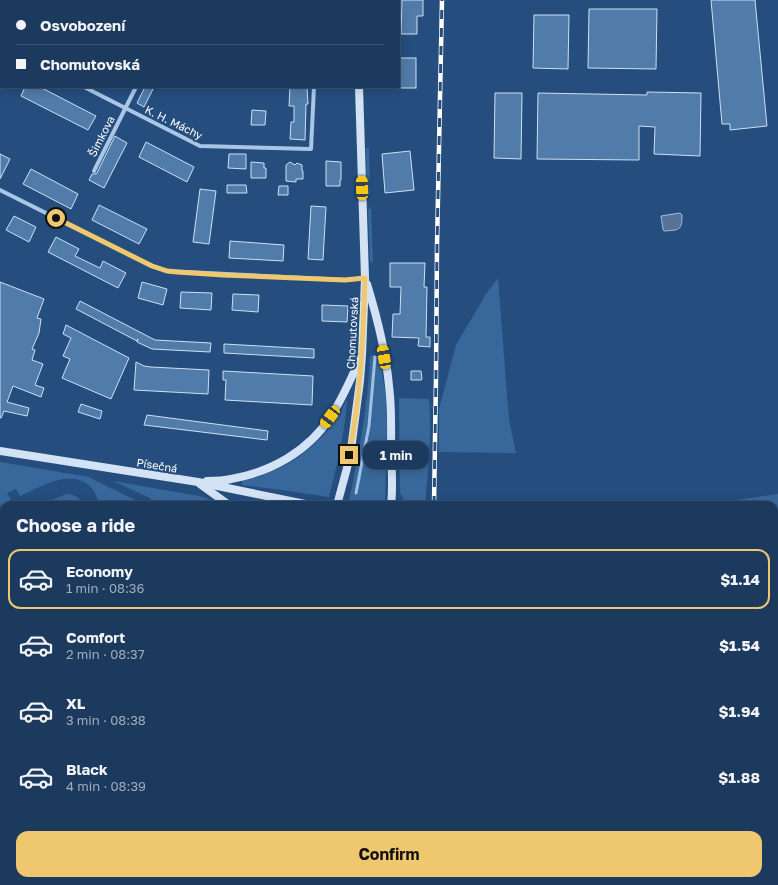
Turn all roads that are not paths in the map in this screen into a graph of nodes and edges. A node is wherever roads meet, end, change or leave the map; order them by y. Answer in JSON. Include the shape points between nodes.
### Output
{"nodes":[{"id":1,"x":86,"y":88,"type":"edge"},
{"id":2,"x":136,"y":88,"type":"edge"},
{"id":3,"x":314,"y":88,"type":"edge"},
{"id":4,"x":359,"y":88,"type":"edge"},
{"id":5,"x":125,"y":109,"type":"junction"},
{"id":6,"x":94,"y":171,"type":"dead end"},
{"id":7,"x":0,"y":190,"type":"edge"},
{"id":8,"x":365,"y":278,"type":"junction"},
{"id":9,"x":362,"y":355,"type":"junction"},
{"id":10,"x":0,"y":451,"type":"edge"},
{"id":11,"x":198,"y":482,"type":"junction"},
{"id":12,"x":224,"y":501,"type":"edge"},
{"id":13,"x":287,"y":501,"type":"edge"},
{"id":14,"x":338,"y":501,"type":"edge"},
{"id":15,"x":391,"y":501,"type":"edge"}],
"edges":[{"from":1,"to":5,"type":"street","name":"K. H. Máchy"},
{"from":2,"to":5,"type":"street","name":"Šimkova"},
{"from":3,"to":5,"type":"street","name":"K. H. Máchy","via":[[311,149],[200,146]]},
{"from":4,"to":8,"type":"street","name":"Chomutovská"},
{"from":5,"to":6,"type":"street","name":"Šimkova"},
{"from":7,"to":8,"type":"street","via":[[152,266],[167,271],[345,280]]},
{"from":8,"to":9,"type":"street","name":"Chomutovská"},
{"from":8,"to":15,"type":"street","via":[[375,309],[389,384]]},
{"from":9,"to":11,"type":"street","via":[[346,391],[330,417],[316,436],[299,451],[287,459],[249,475],[229,480]]},
{"from":9,"to":14,"type":"street","name":"Chomutovská","via":[[352,442]]},
{"from":10,"to":11,"type":"street","name":"Písečná"},
{"from":11,"to":12,"type":"street"},
{"from":11,"to":13,"type":"street","name":"Písečná"}]}
